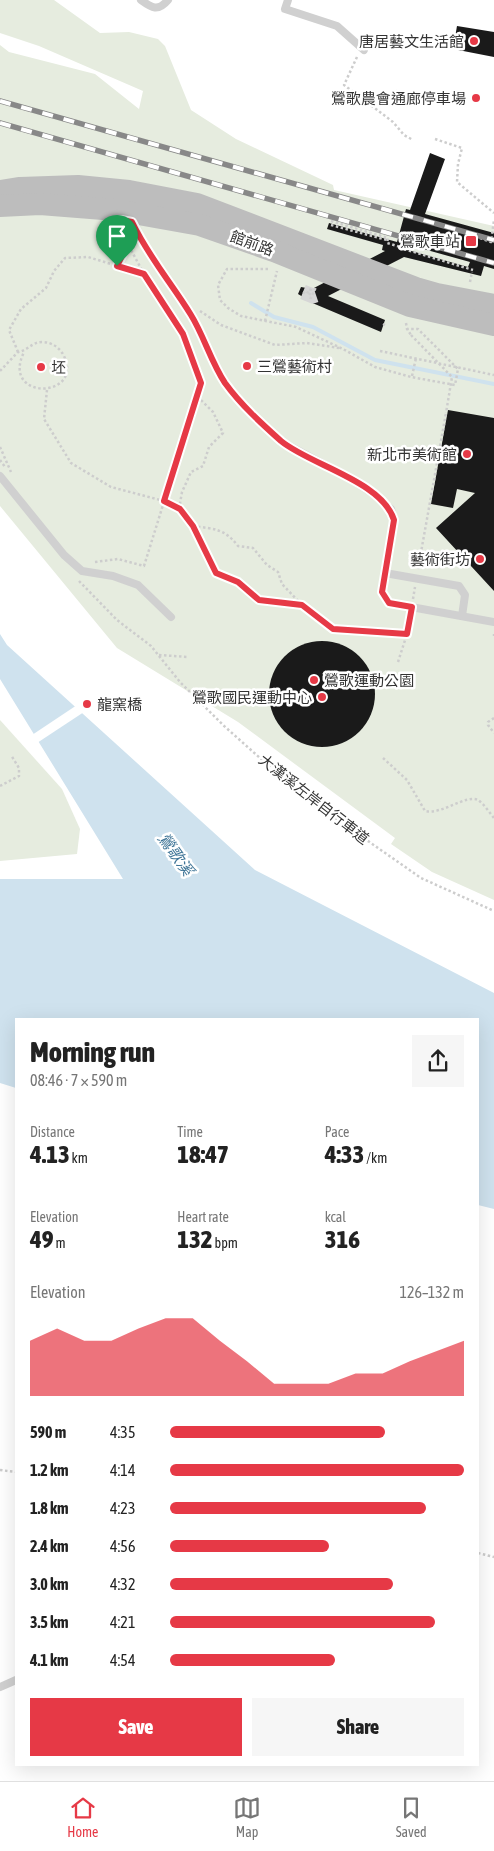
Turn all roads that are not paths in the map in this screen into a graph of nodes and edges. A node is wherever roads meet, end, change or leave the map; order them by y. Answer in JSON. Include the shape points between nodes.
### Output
{"nodes":[{"id":1,"x":141,"y":0,"type":"edge"},
{"id":2,"x":168,"y":0,"type":"edge"},
{"id":3,"x":288,"y":0,"type":"edge"},
{"id":4,"x":363,"y":47,"type":"road end"},
{"id":5,"x":0,"y":191,"type":"edge"},
{"id":6,"x":0,"y":206,"type":"edge"},
{"id":7,"x":126,"y":218,"type":"junction"},
{"id":8,"x":494,"y":305,"type":"edge"},
{"id":9,"x":494,"y":326,"type":"edge"},
{"id":10,"x":0,"y":476,"type":"edge"},
{"id":11,"x":385,"y":573,"type":"junction"},
{"id":12,"x":462,"y":616,"type":"junction"},
{"id":13,"x":172,"y":617,"type":"dead end"},
{"id":14,"x":494,"y":622,"type":"edge"},
{"id":15,"x":15,"y":1680,"type":"edge"},
{"id":16,"x":0,"y":1687,"type":"edge"}],
"edges":[{"from":1,"to":2,"type":"lane","via":[[160,8]]},
{"from":3,"to":4,"type":"lane","via":[[285,9],[337,26],[364,50]]},
{"from":5,"to":8,"type":"street","name":"館前路","via":[[78,186],[129,191],[197,204],[416,288]]},
{"from":6,"to":7,"type":"street","name":"館前路","via":[[40,204]]},
{"from":7,"to":9,"type":"street","name":"館前路","via":[[200,225],[410,306]]},
{"from":7,"to":11,"type":"lane","via":[[192,316],[225,383],[256,419],[284,443],[346,476],[391,509],[394,520]]},
{"from":10,"to":13,"type":"lane","via":[[64,555],[82,571],[113,576],[138,586]]},
{"from":11,"to":12,"type":"lane","via":[[382,592],[389,603]]},
{"from":11,"to":12,"type":"lane","via":[[459,586],[465,595]]},
{"from":12,"to":14,"type":"lane"},
{"from":15,"to":16,"type":"lane"}]}
